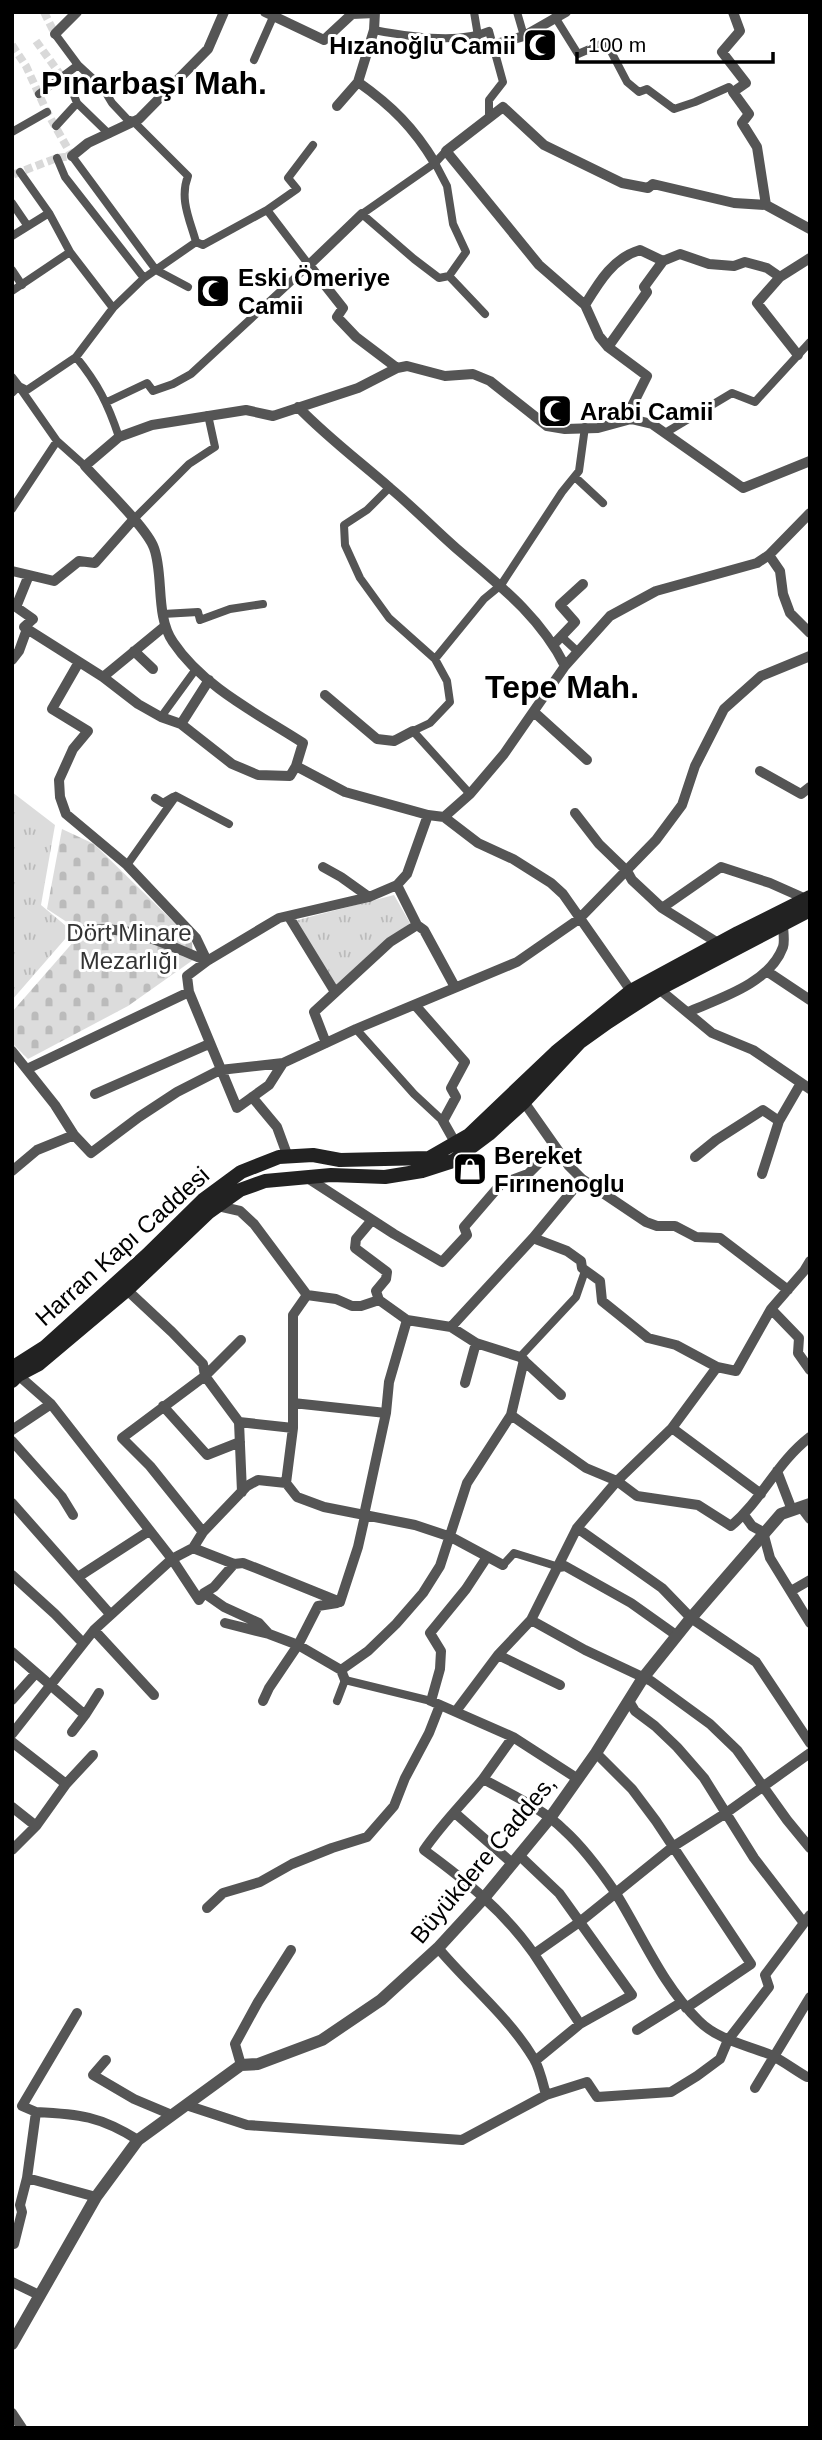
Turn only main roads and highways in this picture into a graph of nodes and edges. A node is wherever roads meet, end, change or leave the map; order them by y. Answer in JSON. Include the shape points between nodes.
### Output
{"nodes":[{"id":1,"x":809,"y":902,"type":"edge"},
{"id":2,"x":14,"y":1375,"type":"edge"}],
"edges":[{"from":1,"to":2,"type":"main road","name":"Harran Kapı Caddesi","via":[[783,925],[659,989],[580,1042],[489,1134],[453,1161],[385,1177],[306,1177],[265,1181],[240,1190],[39,1364]]},
{"from":1,"to":2,"type":"main road","name":"Harran Kapı Caddesi","via":[[718,943],[631,991],[556,1052],[491,1116],[456,1144],[429,1158],[279,1157],[241,1172]]}]}
